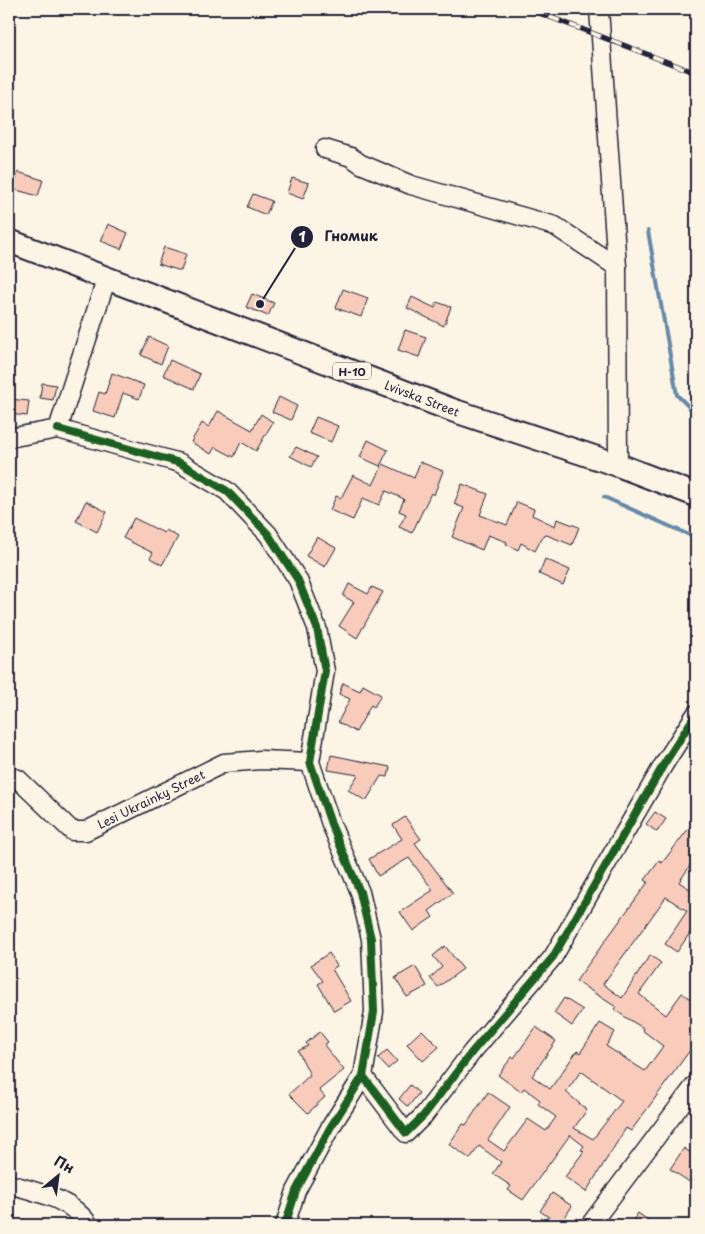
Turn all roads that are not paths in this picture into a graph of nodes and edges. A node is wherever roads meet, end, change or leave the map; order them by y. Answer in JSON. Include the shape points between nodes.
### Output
{"nodes":[{"id":1,"x":599,"y":9,"type":"edge"},
{"id":2,"x":324,"y":149,"type":"dead end"},
{"id":3,"x":9,"y":242,"type":"edge"},
{"id":4,"x":617,"y":267,"type":"junction"},
{"id":5,"x":107,"y":277,"type":"junction"},
{"id":6,"x":58,"y":429,"type":"junction"},
{"id":7,"x":9,"y":438,"type":"edge"},
{"id":8,"x":618,"y":465,"type":"junction"},
{"id":9,"x":696,"y":495,"type":"edge"},
{"id":10,"x":696,"y":714,"type":"edge"},
{"id":11,"x":310,"y":762,"type":"junction"},
{"id":12,"x":9,"y":776,"type":"edge"},
{"id":13,"x":364,"y":1076,"type":"junction"},
{"id":14,"x":696,"y":1084,"type":"edge"},
{"id":15,"x":9,"y":1184,"type":"edge"},
{"id":16,"x":89,"y":1225,"type":"edge"},
{"id":17,"x":285,"y":1225,"type":"edge"},
{"id":18,"x":590,"y":1225,"type":"edge"}],
"edges":[{"from":1,"to":4,"type":"street"},
{"from":2,"to":4,"type":"street","via":[[351,157],[411,185],[555,226]]},
{"from":3,"to":5,"type":"main road","name":"Lvivska Street","number":"Н-10"},
{"from":4,"to":8,"type":"street"},
{"from":5,"to":6,"type":"street"},
{"from":5,"to":8,"type":"main road","name":"Lvivska Street","number":"Н-10","via":[[452,410]]},
{"from":6,"to":7,"type":"street"},
{"from":6,"to":11,"type":"street","via":[[180,463],[227,491],[268,534],[298,580],[319,637],[325,671]]},
{"from":8,"to":9,"type":"main road","name":"Lvivska Street","number":"Н-10"},
{"from":10,"to":13,"type":"street","via":[[553,957],[406,1133]]},
{"from":11,"to":12,"type":"street","name":"Lesi Ukrainky Street","via":[[261,760],[224,763],[86,830],[72,831],[24,784]]},
{"from":11,"to":13,"type":"street","via":[[331,824],[360,892],[371,939],[374,1012]]},
{"from":13,"to":17,"type":"street","via":[[330,1128],[296,1191]]},
{"from":14,"to":18,"type":"street"},
{"from":15,"to":16,"type":"street","via":[[42,1193],[69,1206]]}]}
